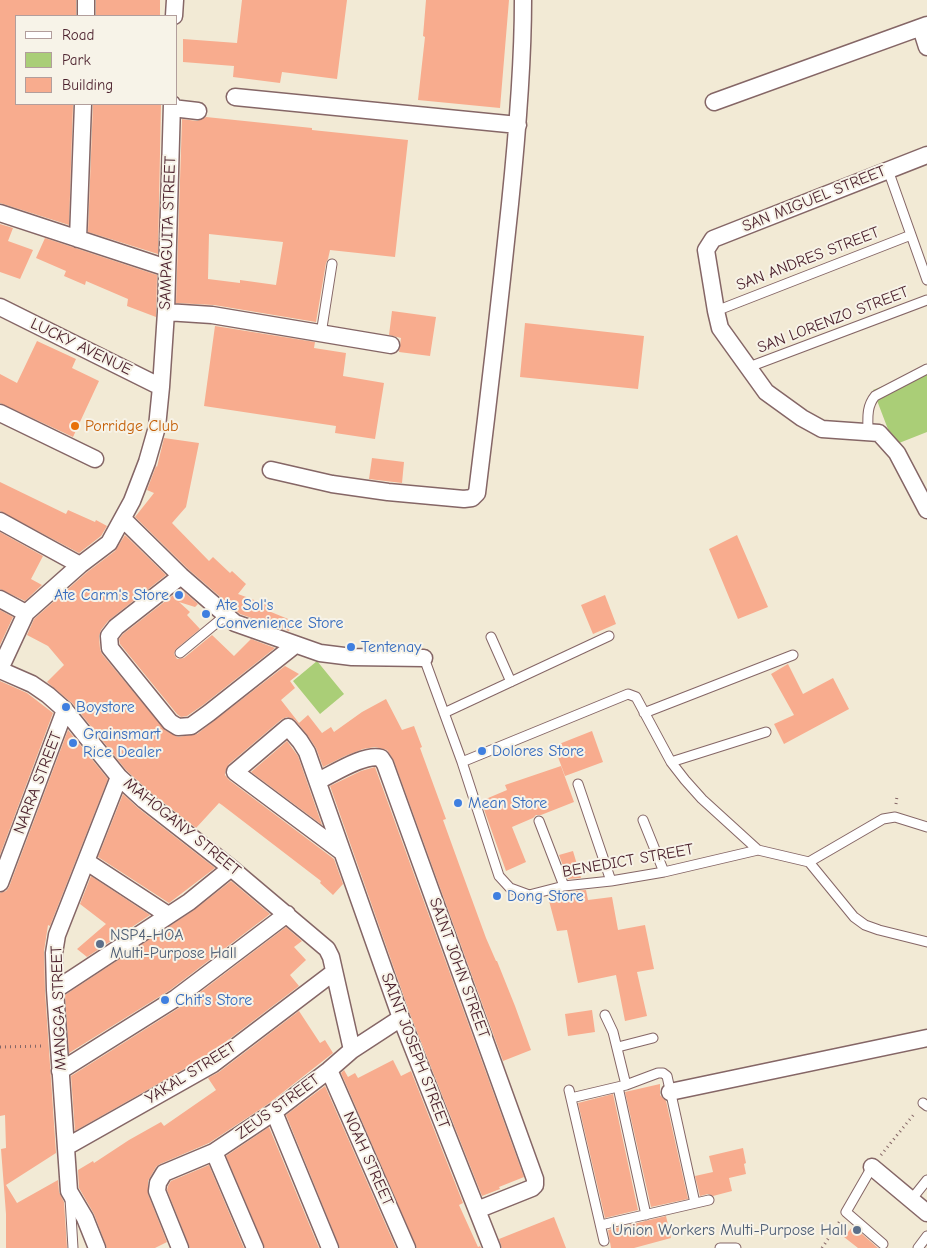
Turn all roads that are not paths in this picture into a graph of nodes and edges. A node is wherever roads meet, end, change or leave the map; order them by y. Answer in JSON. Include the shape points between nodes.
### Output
{"nodes":[{"id":1,"x":86,"y":0,"type":"edge"},
{"id":2,"x":175,"y":0,"type":"edge"},
{"id":3,"x":523,"y":0,"type":"edge"},
{"id":4,"x":86,"y":15,"type":"edge"},
{"id":5,"x":174,"y":15,"type":"edge"},
{"id":6,"x":924,"y":26,"type":"edge"},
{"id":7,"x":927,"y":47,"type":"edge"},
{"id":8,"x":234,"y":97,"type":"dead end"},
{"id":9,"x":714,"y":102,"type":"dead end"},
{"id":10,"x":83,"y":105,"type":"edge"},
{"id":11,"x":172,"y":106,"type":"edge"},
{"id":12,"x":198,"y":111,"type":"dead end"},
{"id":13,"x":518,"y":125,"type":"junction"},
{"id":14,"x":927,"y":155,"type":"edge"},
{"id":15,"x":888,"y":170,"type":"junction"},
{"id":16,"x":0,"y":213,"type":"edge"},
{"id":17,"x":911,"y":235,"type":"junction"},
{"id":18,"x":78,"y":239,"type":"junction"},
{"id":19,"x":332,"y":264,"type":"dead end"},
{"id":20,"x":167,"y":268,"type":"junction"},
{"id":21,"x":927,"y":280,"type":"edge"},
{"id":22,"x":927,"y":300,"type":"edge"},
{"id":23,"x":0,"y":307,"type":"edge"},
{"id":24,"x":716,"y":311,"type":"junction"},
{"id":25,"x":166,"y":312,"type":"junction"},
{"id":26,"x":321,"y":334,"type":"junction"},
{"id":27,"x":391,"y":345,"type":"dead end"},
{"id":28,"x":749,"y":367,"type":"junction"},
{"id":29,"x":927,"y":369,"type":"edge"},
{"id":30,"x":162,"y":387,"type":"junction"},
{"id":31,"x":0,"y":413,"type":"edge"},
{"id":32,"x":868,"y":432,"type":"junction"},
{"id":33,"x":95,"y":459,"type":"dead end"},
{"id":34,"x":271,"y":470,"type":"dead end"},
{"id":35,"x":922,"y":487,"type":"edge"},
{"id":36,"x":927,"y":510,"type":"edge"},
{"id":37,"x":123,"y":519,"type":"junction"},
{"id":38,"x":0,"y":522,"type":"edge"},
{"id":39,"x":80,"y":565,"type":"junction"},
{"id":40,"x":180,"y":576,"type":"junction"},
{"id":41,"x":0,"y":599,"type":"edge"},
{"id":42,"x":26,"y":613,"type":"junction"},
{"id":43,"x":226,"y":615,"type":"junction"},
{"id":44,"x":609,"y":636,"type":"dead end"},
{"id":45,"x":491,"y":637,"type":"dead end"},
{"id":46,"x":295,"y":645,"type":"junction"},
{"id":47,"x":180,"y":653,"type":"dead end"},
{"id":48,"x":793,"y":655,"type":"dead end"},
{"id":49,"x":424,"y":658,"type":"joint"},
{"id":50,"x":0,"y":669,"type":"edge"},
{"id":51,"x":511,"y":682,"type":"junction"},
{"id":52,"x":65,"y":710,"type":"junction"},
{"id":53,"x":444,"y":713,"type":"junction"},
{"id":54,"x":644,"y":713,"type":"junction"},
{"id":55,"x":766,"y":732,"type":"dead end"},
{"id":56,"x":462,"y":762,"type":"junction"},
{"id":57,"x":671,"y":762,"type":"junction"},
{"id":58,"x":119,"y":777,"type":"junction"},
{"id":59,"x":318,"y":781,"type":"junction"},
{"id":60,"x":578,"y":784,"type":"dead end"},
{"id":61,"x":644,"y":820,"type":"dead end"},
{"id":62,"x":539,"y":821,"type":"dead end"},
{"id":63,"x":927,"y":827,"type":"edge"},
{"id":64,"x":758,"y":850,"type":"junction"},
{"id":65,"x":342,"y":852,"type":"junction"},
{"id":66,"x":87,"y":862,"type":"junction"},
{"id":67,"x":809,"y":862,"type":"junction"},
{"id":68,"x":231,"y":868,"type":"junction"},
{"id":69,"x":664,"y":872,"type":"junction"},
{"id":70,"x":611,"y":881,"type":"junction"},
{"id":71,"x":0,"y":883,"type":"edge"},
{"id":72,"x":564,"y":886,"type":"junction"},
{"id":73,"x":287,"y":914,"type":"junction"},
{"id":74,"x":168,"y":915,"type":"junction"},
{"id":75,"x":927,"y":942,"type":"edge"},
{"id":76,"x":334,"y":972,"type":"junction"},
{"id":77,"x":55,"y":990,"type":"junction"},
{"id":78,"x":605,"y":1015,"type":"dead end"},
{"id":79,"x":402,"y":1018,"type":"junction"},
{"id":80,"x":653,"y":1038,"type":"dead end"},
{"id":81,"x":927,"y":1038,"type":"edge"},
{"id":82,"x":618,"y":1047,"type":"junction"},
{"id":83,"x":352,"y":1050,"type":"junction"},
{"id":84,"x":329,"y":1070,"type":"junction"},
{"id":85,"x":60,"y":1071,"type":"junction"},
{"id":86,"x":622,"y":1086,"type":"junction"},
{"id":87,"x":670,"y":1092,"type":"junction"},
{"id":88,"x":274,"y":1112,"type":"junction"},
{"id":89,"x":66,"y":1147,"type":"junction"},
{"id":90,"x":214,"y":1152,"type":"junction"},
{"id":91,"x":872,"y":1167,"type":"joint"},
{"id":92,"x":927,"y":1180,"type":"edge"},
{"id":93,"x":69,"y":1191,"type":"junction"},
{"id":94,"x":709,"y":1200,"type":"dead end"},
{"id":95,"x":911,"y":1200,"type":"junction"},
{"id":96,"x":695,"y":1203,"type":"junction"},
{"id":97,"x":477,"y":1210,"type":"junction"},
{"id":98,"x":927,"y":1213,"type":"edge"},
{"id":99,"x":646,"y":1214,"type":"junction"},
{"id":100,"x":601,"y":1225,"type":"junction"},
{"id":101,"x":927,"y":1236,"type":"edge"},
{"id":102,"x":604,"y":1242,"type":"dead end"},
{"id":103,"x":883,"y":1246,"type":"edge"},
{"id":104,"x":73,"y":1248,"type":"edge"},
{"id":105,"x":97,"y":1248,"type":"edge"},
{"id":106,"x":180,"y":1248,"type":"edge"},
{"id":107,"x":255,"y":1248,"type":"edge"},
{"id":108,"x":330,"y":1248,"type":"edge"},
{"id":109,"x":407,"y":1248,"type":"edge"},
{"id":110,"x":492,"y":1248,"type":"edge"},
{"id":111,"x":720,"y":1248,"type":"edge"},
{"id":112,"x":736,"y":1248,"type":"edge"},
{"id":113,"x":918,"y":1248,"type":"edge"}],
"edges":[{"from":1,"to":4,"type":"street"},
{"from":2,"to":5,"type":"street"},
{"from":3,"to":13,"type":"street"},
{"from":6,"to":7,"type":"street"},
{"from":6,"to":9,"type":"street"},
{"from":8,"to":13,"type":"street"},
{"from":10,"to":18,"type":"street"},
{"from":11,"to":12,"type":"street"},
{"from":11,"to":20,"type":"street","name":"SAMPAGUITA STREET"},
{"from":13,"to":34,"type":"street","via":[[477,493],[464,499],[388,492]]},
{"from":14,"to":15,"type":"street","name":"SAN MIGUEL STREET"},
{"from":15,"to":17,"type":"lane"},
{"from":15,"to":24,"type":"street","name":"SAN MIGUEL STREET","via":[[713,239],[706,250]]},
{"from":16,"to":18,"type":"street"},
{"from":17,"to":21,"type":"lane"},
{"from":17,"to":24,"type":"lane","name":"SAN ANDRES STREET"},
{"from":18,"to":20,"type":"street"},
{"from":19,"to":26,"type":"lane"},
{"from":20,"to":25,"type":"street","name":"SAMPAGUITA STREET"},
{"from":22,"to":28,"type":"lane","name":"SAN LORENZO STREET"},
{"from":23,"to":30,"type":"street","name":"LUCKY AVENUE"},
{"from":24,"to":28,"type":"street","via":[[720,328]]},
{"from":25,"to":26,"type":"street","via":[[212,315]]},
{"from":25,"to":30,"type":"street","name":"SAMPAGUITA STREET"},
{"from":26,"to":27,"type":"street"},
{"from":28,"to":32,"type":"street","via":[[766,392],[808,422],[822,429]]},
{"from":29,"to":32,"type":"lane","via":[[875,396],[868,411]]},
{"from":30,"to":37,"type":"street","name":"SAMPAGUITA STREET","via":[[157,426],[147,462]]},
{"from":31,"to":33,"type":"street"},
{"from":32,"to":35,"type":"street","via":[[879,433]]},
{"from":35,"to":36,"type":"street"},
{"from":37,"to":39,"type":"street","name":"SAMPAGUITA STREET","via":[[109,542]]},
{"from":37,"to":40,"type":"street"},
{"from":38,"to":39,"type":"street"},
{"from":39,"to":42,"type":"street","name":"SAMPAGUITA STREET"},
{"from":40,"to":43,"type":"street"},
{"from":40,"to":46,"type":"street","via":[[109,636],[110,648],[170,722],[178,727],[191,726]]},
{"from":41,"to":42,"type":"street"},
{"from":42,"to":50,"type":"street"},
{"from":43,"to":46,"type":"street","via":[[235,623]]},
{"from":43,"to":47,"type":"lane"},
{"from":44,"to":51,"type":"lane"},
{"from":45,"to":51,"type":"lane"},
{"from":46,"to":49,"type":"street","via":[[320,653],[352,657]]},
{"from":48,"to":54,"type":"lane"},
{"from":49,"to":53,"type":"lane","name":"BENEDICT STREET"},
{"from":50,"to":52,"type":"street","name":"MAHOGANY STREET","via":[[32,684]]},
{"from":51,"to":53,"type":"lane"},
{"from":52,"to":58,"type":"street","name":"MAHOGANY STREET"},
{"from":52,"to":71,"type":"street","name":"NARRA STREET"},
{"from":53,"to":56,"type":"lane","name":"BENEDICT STREET"},
{"from":54,"to":56,"type":"lane","via":[[636,697],[628,694]]},
{"from":54,"to":57,"type":"lane"},
{"from":55,"to":57,"type":"lane"},
{"from":56,"to":72,"type":"lane","name":"BENEDICT STREET","via":[[499,876],[510,888],[529,895]]},
{"from":57,"to":64,"type":"lane","via":[[702,799]]},
{"from":58,"to":66,"type":"street","name":"MANGGA STREET"},
{"from":58,"to":68,"type":"street","name":"MAHOGANY STREET"},
{"from":59,"to":65,"type":"street","name":"SAINT JOSEPH STREET"},
{"from":59,"to":65,"type":"street","name":"SAINT JOSEPH STREET","via":[[292,724],[232,775]]},
{"from":59,"to":97,"type":"street","name":"SAINT JOHN STREET","via":[[366,758],[375,756],[385,764],[535,1179],[532,1188]]},
{"from":60,"to":70,"type":"lane"},
{"from":61,"to":69,"type":"lane"},
{"from":62,"to":72,"type":"lane"},
{"from":63,"to":67,"type":"lane","via":[[895,817],[883,818]]},
{"from":64,"to":67,"type":"lane"},
{"from":64,"to":69,"type":"lane","name":"BENEDICT STREET"},
{"from":65,"to":79,"type":"street","name":"SAINT JOSEPH STREET"},
{"from":66,"to":74,"type":"street"},
{"from":66,"to":77,"type":"street","name":"MANGGA STREET","via":[[57,935]]},
{"from":67,"to":75,"type":"lane","via":[[854,917],[865,925]]},
{"from":68,"to":73,"type":"street","name":"MAHOGANY STREET"},
{"from":68,"to":74,"type":"street"},
{"from":69,"to":70,"type":"lane","name":"BENEDICT STREET"},
{"from":70,"to":72,"type":"lane","name":"BENEDICT STREET"},
{"from":73,"to":76,"type":"street","name":"MAHOGANY STREET","via":[[327,949]]},
{"from":73,"to":85,"type":"street","via":[[176,998]]},
{"from":74,"to":77,"type":"street"},
{"from":76,"to":83,"type":"street","name":"MAHOGANY STREET"},
{"from":76,"to":89,"type":"street","name":"YAKAL STREET","via":[[213,1064]]},
{"from":77,"to":85,"type":"street","name":"MANGGA STREET"},
{"from":78,"to":82,"type":"lane"},
{"from":79,"to":83,"type":"street","name":"ZEUS STREET"},
{"from":79,"to":97,"type":"street","name":"SAINT JOSEPH STREET"},
{"from":80,"to":82,"type":"lane"},
{"from":81,"to":87,"type":"street"},
{"from":82,"to":86,"type":"lane"},
{"from":83,"to":84,"type":"street","name":"ZEUS STREET"},
{"from":84,"to":88,"type":"street","name":"ZEUS STREET"},
{"from":84,"to":109,"type":"street","name":"NOAH STREET"},
{"from":85,"to":89,"type":"street","name":"MANGGA STREET"},
{"from":86,"to":87,"type":"lane","via":[[663,1073],[667,1076]]},
{"from":86,"to":99,"type":"lane"},
{"from":86,"to":100,"type":"lane","via":[[570,1094]]},
{"from":87,"to":96,"type":"lane"},
{"from":88,"to":90,"type":"street","name":"ZEUS STREET"},
{"from":88,"to":108,"type":"street"},
{"from":89,"to":93,"type":"street","name":"MANGGA STREET"},
{"from":90,"to":106,"type":"street","name":"ZEUS STREET","via":[[164,1173],[158,1183],[157,1192]]},
{"from":90,"to":107,"type":"street"},
{"from":91,"to":95,"type":"street"},
{"from":91,"to":103,"type":"lane","via":[[846,1212]]},
{"from":92,"to":95,"type":"lane"},
{"from":93,"to":104,"type":"lane","name":"MANGGA STREET"},
{"from":93,"to":105,"type":"street","name":"MANGGA STREET"},
{"from":94,"to":96,"type":"lane"},
{"from":95,"to":98,"type":"street"},
{"from":96,"to":99,"type":"lane"},
{"from":97,"to":110,"type":"street","name":"SAINT JOSEPH STREET"},
{"from":99,"to":100,"type":"lane"},
{"from":100,"to":102,"type":"lane"},
{"from":101,"to":113,"type":"lane"},
{"from":111,"to":112,"type":"lane"}]}
